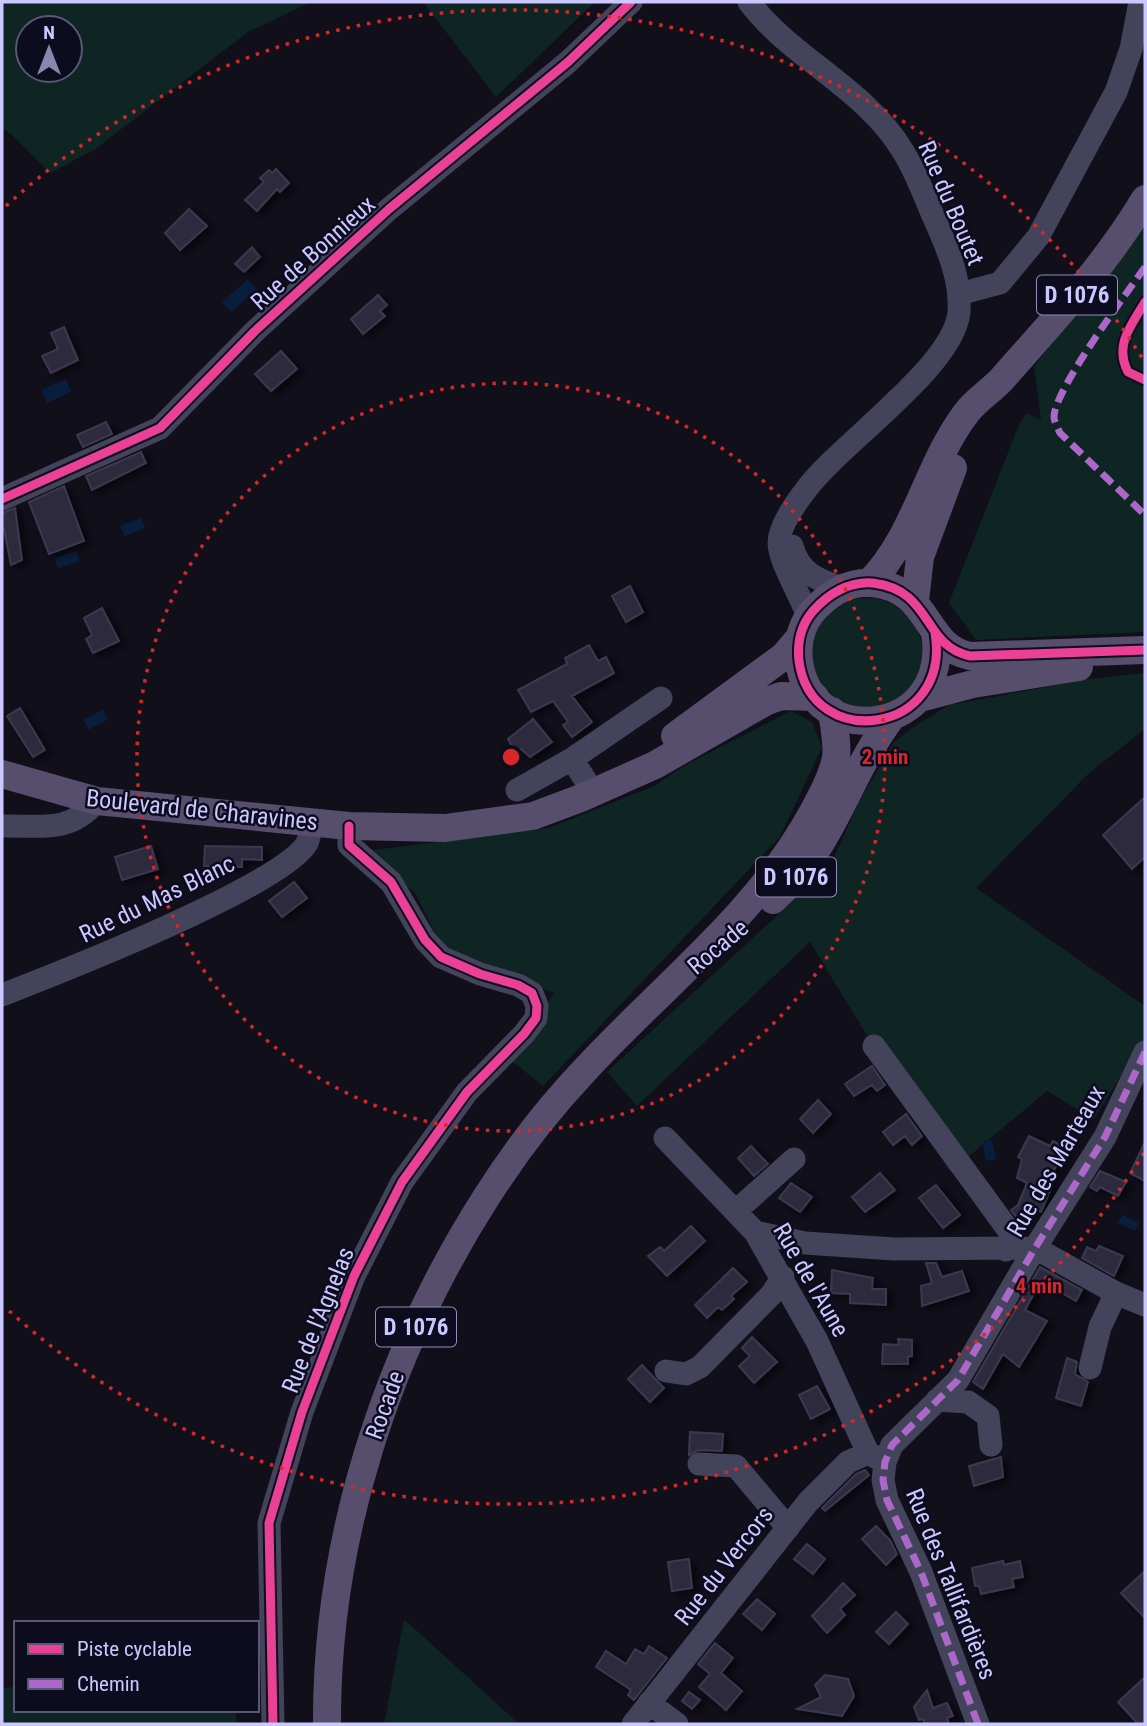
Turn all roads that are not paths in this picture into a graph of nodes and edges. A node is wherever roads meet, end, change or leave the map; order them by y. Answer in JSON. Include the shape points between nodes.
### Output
{"nodes":[{"id":1,"x":631,"y":2,"type":"edge"},
{"id":2,"x":749,"y":2,"type":"edge"},
{"id":3,"x":1140,"y":2,"type":"edge"},
{"id":4,"x":1145,"y":200,"type":"edge"},
{"id":5,"x":959,"y":294,"type":"junction"},
{"id":6,"x":999,"y":383,"type":"junction"},
{"id":7,"x":5,"y":490,"type":"edge"},
{"id":8,"x":793,"y":510,"type":"junction"},
{"id":9,"x":856,"y":585,"type":"junction"},
{"id":10,"x":915,"y":601,"type":"junction"},
{"id":11,"x":804,"y":627,"type":"junction"},
{"id":12,"x":935,"y":633,"type":"junction"},
{"id":13,"x":1145,"y":650,"type":"edge"},
{"id":14,"x":1145,"y":657,"type":"edge"},
{"id":15,"x":661,"y":698,"type":"dead end"},
{"id":16,"x":920,"y":698,"type":"junction"},
{"id":17,"x":823,"y":704,"type":"junction"},
{"id":18,"x":891,"y":718,"type":"junction"},
{"id":19,"x":572,"y":759,"type":"junction"},
{"id":20,"x":2,"y":774,"type":"edge"},
{"id":21,"x":601,"y":788,"type":"junction"},
{"id":22,"x":517,"y":790,"type":"dead end"},
{"id":23,"x":97,"y":802,"type":"junction"},
{"id":24,"x":312,"y":822,"type":"junction"},
{"id":25,"x":2,"y":826,"type":"edge"},
{"id":26,"x":349,"y":826,"type":"junction"},
{"id":27,"x":2,"y":995,"type":"edge"},
{"id":28,"x":656,"y":999,"type":"junction"},
{"id":29,"x":874,"y":1046,"type":"dead end"},
{"id":30,"x":1145,"y":1052,"type":"edge"},
{"id":31,"x":666,"y":1138,"type":"dead end"},
{"id":32,"x":794,"y":1159,"type":"dead end"},
{"id":33,"x":737,"y":1210,"type":"junction"},
{"id":34,"x":755,"y":1232,"type":"junction"},
{"id":35,"x":1035,"y":1248,"type":"junction"},
{"id":36,"x":1006,"y":1250,"type":"junction"},
{"id":37,"x":783,"y":1277,"type":"junction"},
{"id":38,"x":1116,"y":1293,"type":"junction"},
{"id":39,"x":1145,"y":1305,"type":"edge"},
{"id":40,"x":1090,"y":1368,"type":"dead end"},
{"id":41,"x":666,"y":1371,"type":"dead end"},
{"id":42,"x":937,"y":1400,"type":"junction"},
{"id":43,"x":991,"y":1445,"type":"dead end"},
{"id":44,"x":877,"y":1457,"type":"junction"},
{"id":45,"x":699,"y":1464,"type":"dead end"},
{"id":46,"x":788,"y":1528,"type":"junction"},
{"id":47,"x":645,"y":1716,"type":"edge"},
{"id":48,"x":274,"y":1724,"type":"edge"},
{"id":49,"x":327,"y":1724,"type":"edge"},
{"id":50,"x":677,"y":1724,"type":"edge"},
{"id":51,"x":978,"y":1724,"type":"edge"}],
"edges":[{"from":1,"to":7,"type":"street","name":"Rue de Bonnieux","via":[[568,62],[379,218],[256,331],[160,428]]},
{"from":2,"to":5,"type":"street","name":"Rue du Boutet","via":[[767,24],[857,97],[892,134],[946,244]]},
{"from":3,"to":5,"type":"street","via":[[1116,92],[1038,237],[1000,283]]},
{"from":4,"to":6,"type":"main road","number":"D 1076","via":[[1098,269]]},
{"from":5,"to":8,"type":"street","name":"Rue du Boutet","via":[[954,331],[936,357],[813,480]]},
{"from":6,"to":9,"type":"main road","number":"D 1076","via":[[968,410],[952,435],[893,552]]},
{"from":6,"to":10,"type":"main road","number":"D 1076","via":[[964,441],[941,500],[920,557]]},
{"from":8,"to":9,"type":"street","via":[[790,542],[794,555],[813,577]]},
{"from":8,"to":11,"type":"street","name":"Rue du Boutet","via":[[779,542]]},
{"from":9,"to":10,"type":"main road","via":[[901,592]]},
{"from":9,"to":11,"type":"main road","name":"Boulevard de Charavines","via":[[823,599]]},
{"from":10,"to":12,"type":"main road"},
{"from":11,"to":17,"type":"main road","via":[[800,669]]},
{"from":11,"to":21,"type":"main road","name":"Boulevard de Charavines","via":[[784,656]]},
{"from":12,"to":13,"type":"main road","via":[[949,648],[970,656]]},
{"from":12,"to":16,"type":"main road","via":[[936,667]]},
{"from":14,"to":16,"type":"main road","via":[[973,684]]},
{"from":15,"to":19,"type":"street"},
{"from":16,"to":18,"type":"main road"},
{"from":17,"to":18,"type":"main road","name":"Boulevard de Charavines","via":[[850,719],[871,722]]},
{"from":17,"to":21,"type":"main road","name":"Boulevard de Charavines","via":[[781,696],[767,701],[655,765]]},
{"from":17,"to":28,"type":"main road","name":"Rocade","number":"D 1076","via":[[835,758],[800,836],[754,899]]},
{"from":18,"to":28,"type":"main road","name":"Rocade","number":"D 1076","via":[[874,742],[830,831],[801,872],[739,931]]},
{"from":19,"to":21,"type":"street"},
{"from":19,"to":22,"type":"street"},
{"from":20,"to":23,"type":"main road","name":"Boulevard de Charavines"},
{"from":21,"to":26,"type":"main road","name":"Boulevard de Charavines","via":[[533,816],[487,824]]},
{"from":23,"to":24,"type":"main road","name":"Boulevard de Charavines"},
{"from":23,"to":25,"type":"street","via":[[69,825]]},
{"from":24,"to":26,"type":"main road","name":"Boulevard de Charavines"},
{"from":24,"to":27,"type":"street","name":"Rue du Mas Blanc","via":[[306,844],[277,869],[104,955]]},
{"from":26,"to":48,"type":"street","name":"Rue de l'Agnelas","via":[[349,845],[391,882],[425,940],[441,957],[532,993],[536,1018],[467,1092],[402,1182],[354,1276],[302,1412],[269,1522]]},
{"from":28,"to":49,"type":"main road","name":"Rocade","number":"D 1076","via":[[583,1071],[516,1155],[462,1237],[411,1338],[370,1446],[347,1539],[330,1653]]},
{"from":29,"to":36,"type":"street","via":[[1012,1235]]},
{"from":30,"to":35,"type":"street","name":"Rue des Marteaux","via":[[1105,1137]]},
{"from":31,"to":33,"type":"street","name":"Rue de l'Aune"},
{"from":32,"to":33,"type":"street"},
{"from":33,"to":34,"type":"street","name":"Rue de l'Aune"},
{"from":34,"to":36,"type":"street","via":[[805,1243]]},
{"from":34,"to":37,"type":"street","name":"Rue de l'Aune"},
{"from":35,"to":36,"type":"street"},
{"from":35,"to":38,"type":"street"},
{"from":35,"to":42,"type":"street","name":"Rue des Marteaux","via":[[958,1380]]},
{"from":37,"to":41,"type":"street","via":[[700,1367],[686,1374]]},
{"from":37,"to":44,"type":"street","name":"Rue de l'Aune"},
{"from":38,"to":39,"type":"street"},
{"from":38,"to":40,"type":"street","via":[[1100,1327]]},
{"from":42,"to":43,"type":"street","via":[[968,1402],[988,1416]]},
{"from":42,"to":44,"type":"street","name":"Rue des Marteaux"},
{"from":44,"to":46,"type":"street","name":"Rue du Vercors","via":[[848,1462]]},
{"from":44,"to":51,"type":"street","name":"Rue des Tallifardières","via":[[887,1500],[921,1572]]},
{"from":45,"to":46,"type":"street","via":[[736,1466]]},
{"from":46,"to":47,"type":"street","name":"Rue du Vercors"},
{"from":47,"to":50,"type":"street"}]}
